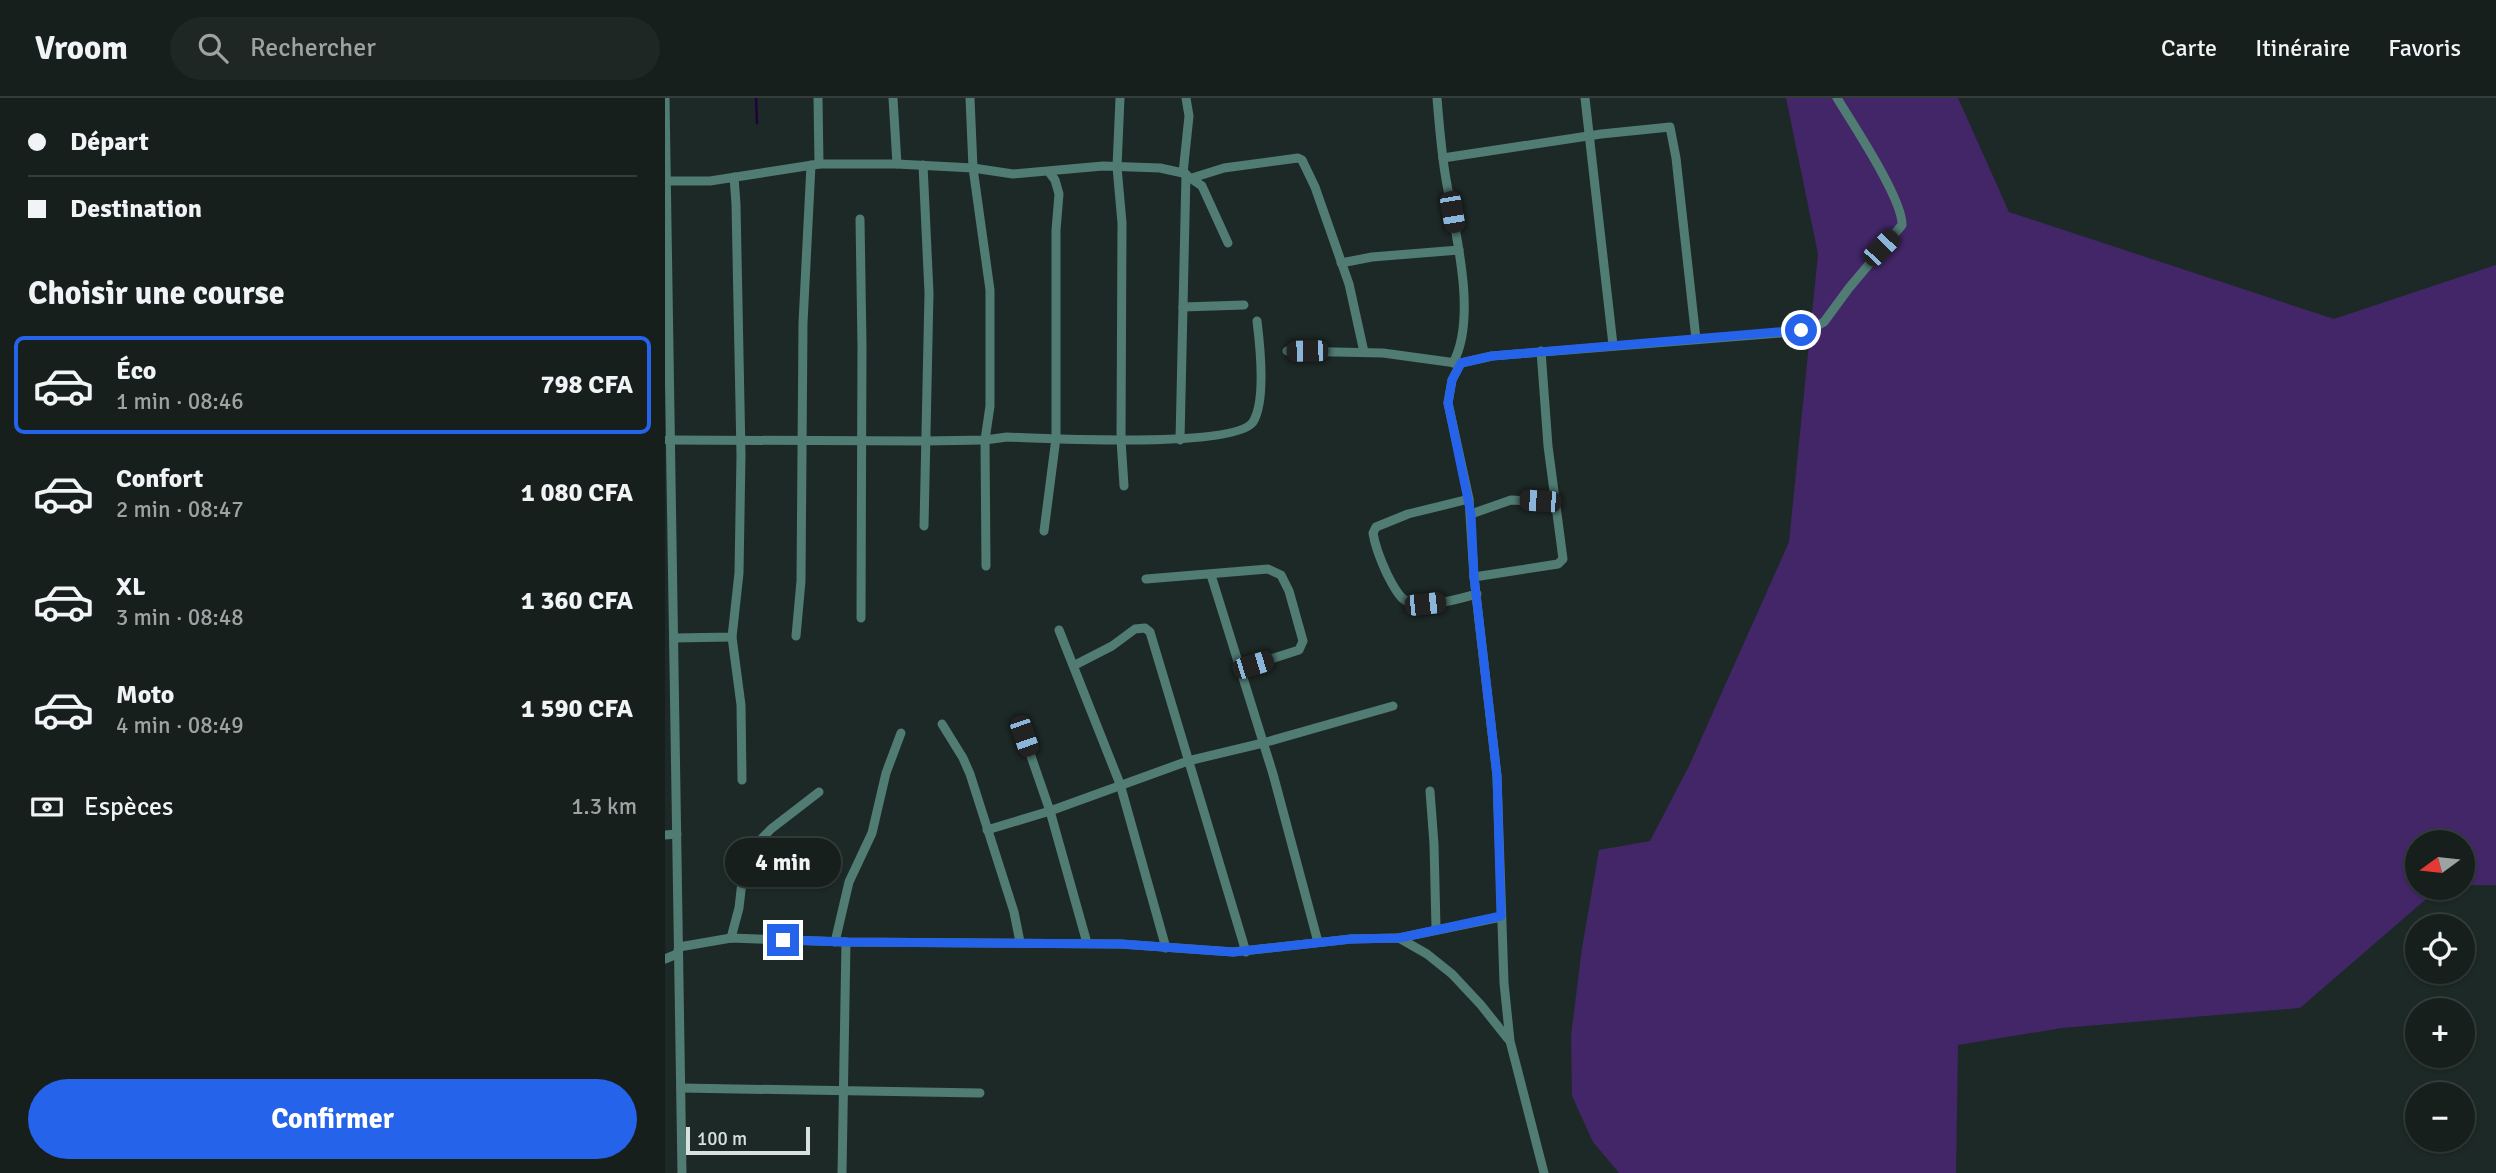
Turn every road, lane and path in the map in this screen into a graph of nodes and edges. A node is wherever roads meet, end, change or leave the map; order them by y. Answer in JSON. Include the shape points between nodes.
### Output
{"nodes":[{"id":1,"x":665,"y":98,"type":"edge"},
{"id":2,"x":818,"y":98,"type":"edge"},
{"id":3,"x":893,"y":98,"type":"edge"},
{"id":4,"x":970,"y":98,"type":"edge"},
{"id":5,"x":1120,"y":98,"type":"edge"},
{"id":6,"x":1186,"y":98,"type":"edge"},
{"id":7,"x":1437,"y":98,"type":"edge"},
{"id":8,"x":1585,"y":98,"type":"edge"},
{"id":9,"x":1837,"y":98,"type":"edge"},
{"id":10,"x":1590,"y":136,"type":"junction"},
{"id":11,"x":1443,"y":158,"type":"junction"},
{"id":12,"x":897,"y":164,"type":"junction"},
{"id":13,"x":815,"y":165,"type":"junction"},
{"id":14,"x":923,"y":165,"type":"junction"},
{"id":15,"x":1117,"y":167,"type":"junction"},
{"id":16,"x":973,"y":168,"type":"junction"},
{"id":17,"x":1049,"y":172,"type":"junction"},
{"id":18,"x":1187,"y":175,"type":"junction"},
{"id":19,"x":734,"y":177,"type":"junction"},
{"id":20,"x":667,"y":181,"type":"junction"},
{"id":21,"x":860,"y":219,"type":"dead end"},
{"id":22,"x":1228,"y":243,"type":"dead end"},
{"id":23,"x":1459,"y":250,"type":"junction"},
{"id":24,"x":1341,"y":263,"type":"junction"},
{"id":25,"x":1244,"y":305,"type":"dead end"},
{"id":26,"x":1183,"y":307,"type":"junction"},
{"id":27,"x":1257,"y":321,"type":"dead end"},
{"id":28,"x":1696,"y":339,"type":"junction"},
{"id":29,"x":1613,"y":345,"type":"junction"},
{"id":30,"x":1287,"y":351,"type":"dead end"},
{"id":31,"x":1541,"y":351,"type":"junction"},
{"id":32,"x":1364,"y":352,"type":"junction"},
{"id":33,"x":1457,"y":363,"type":"junction"},
{"id":34,"x":1056,"y":438,"type":"junction"},
{"id":35,"x":741,"y":439,"type":"junction"},
{"id":36,"x":668,"y":440,"type":"edge"},
{"id":37,"x":803,"y":440,"type":"junction"},
{"id":38,"x":985,"y":440,"type":"junction"},
{"id":39,"x":1121,"y":440,"type":"junction"},
{"id":40,"x":1180,"y":440,"type":"junction"},
{"id":41,"x":863,"y":441,"type":"junction"},
{"id":42,"x":925,"y":442,"type":"junction"},
{"id":43,"x":1124,"y":486,"type":"dead end"},
{"id":44,"x":1469,"y":499,"type":"junction"},
{"id":45,"x":1556,"y":502,"type":"junction"},
{"id":46,"x":1471,"y":514,"type":"junction"},
{"id":47,"x":924,"y":526,"type":"dead end"},
{"id":48,"x":1044,"y":531,"type":"dead end"},
{"id":49,"x":986,"y":566,"type":"dead end"},
{"id":50,"x":1211,"y":575,"type":"junction"},
{"id":51,"x":1474,"y":577,"type":"junction"},
{"id":52,"x":1146,"y":579,"type":"dead end"},
{"id":53,"x":1477,"y":594,"type":"junction"},
{"id":54,"x":861,"y":618,"type":"dead end"},
{"id":55,"x":1059,"y":630,"type":"dead end"},
{"id":56,"x":796,"y":636,"type":"dead end"},
{"id":57,"x":732,"y":637,"type":"junction"},
{"id":58,"x":674,"y":639,"type":"junction"},
{"id":59,"x":1075,"y":665,"type":"junction"},
{"id":60,"x":1239,"y":669,"type":"junction"},
{"id":61,"x":1393,"y":706,"type":"dead end"},
{"id":62,"x":942,"y":724,"type":"dead end"},
{"id":63,"x":901,"y":733,"type":"dead end"},
{"id":64,"x":1024,"y":736,"type":"dead end"},
{"id":65,"x":1263,"y":743,"type":"junction"},
{"id":66,"x":1188,"y":761,"type":"junction"},
{"id":67,"x":742,"y":780,"type":"dead end"},
{"id":68,"x":1120,"y":784,"type":"junction"},
{"id":69,"x":1430,"y":791,"type":"dead end"},
{"id":70,"x":819,"y":792,"type":"dead end"},
{"id":71,"x":1050,"y":811,"type":"junction"},
{"id":72,"x":987,"y":830,"type":"junction"},
{"id":73,"x":677,"y":834,"type":"junction"},
{"id":74,"x":665,"y":835,"type":"edge"},
{"id":75,"x":1501,"y":916,"type":"junction"},
{"id":76,"x":1436,"y":928,"type":"junction"},
{"id":77,"x":731,"y":937,"type":"junction"},
{"id":78,"x":1399,"y":938,"type":"junction"},
{"id":79,"x":841,"y":942,"type":"junction"},
{"id":80,"x":1020,"y":942,"type":"junction"},
{"id":81,"x":1318,"y":942,"type":"junction"},
{"id":82,"x":1087,"y":943,"type":"junction"},
{"id":83,"x":679,"y":947,"type":"junction"},
{"id":84,"x":1166,"y":948,"type":"junction"},
{"id":85,"x":1246,"y":952,"type":"junction"},
{"id":86,"x":665,"y":959,"type":"edge"},
{"id":87,"x":1510,"y":1041,"type":"junction"},
{"id":88,"x":681,"y":1088,"type":"junction"},
{"id":89,"x":844,"y":1092,"type":"junction"},
{"id":90,"x":980,"y":1093,"type":"dead end"},
{"id":91,"x":682,"y":1173,"type":"edge"},
{"id":92,"x":842,"y":1173,"type":"edge"},
{"id":93,"x":1544,"y":1173,"type":"edge"}],
"edges":[{"from":1,"to":20,"type":"street"},
{"from":2,"to":13,"type":"street"},
{"from":3,"to":12,"type":"street"},
{"from":4,"to":16,"type":"street"},
{"from":5,"to":15,"type":"street"},
{"from":6,"to":18,"type":"street"},
{"from":7,"to":11,"type":"street"},
{"from":8,"to":10,"type":"street"},
{"from":9,"to":28,"type":"street","via":[[1877,163],[1900,210],[1902,225],[1819,326]]},
{"from":10,"to":11,"type":"street"},
{"from":10,"to":28,"type":"street","via":[[1671,130]]},
{"from":10,"to":29,"type":"street"},
{"from":11,"to":23,"type":"street"},
{"from":12,"to":13,"type":"street"},
{"from":12,"to":14,"type":"street"},
{"from":13,"to":19,"type":"street"},
{"from":13,"to":37,"type":"street","via":[[803,323]]},
{"from":14,"to":16,"type":"street"},
{"from":14,"to":42,"type":"street","via":[[929,273]]},
{"from":15,"to":17,"type":"street"},
{"from":15,"to":18,"type":"street","via":[[1160,168]]},
{"from":15,"to":39,"type":"street","via":[[1122,223]]},
{"from":16,"to":17,"type":"street","via":[[1013,174]]},
{"from":16,"to":38,"type":"street","via":[[990,290],[990,406]]},
{"from":17,"to":34,"type":"street","via":[[1059,194]]},
{"from":18,"to":22,"type":"street","via":[[1206,193]]},
{"from":18,"to":24,"type":"street","via":[[1302,160]]},
{"from":18,"to":26,"type":"street"},
{"from":19,"to":20,"type":"street"},
{"from":19,"to":35,"type":"street"},
{"from":20,"to":36,"type":"street"},
{"from":21,"to":41,"type":"street"},
{"from":23,"to":24,"type":"street"},
{"from":23,"to":33,"type":"street","via":[[1464,310]]},
{"from":24,"to":32,"type":"street"},
{"from":25,"to":26,"type":"street"},
{"from":26,"to":40,"type":"street"},
{"from":27,"to":40,"type":"street","via":[[1261,369],[1253,422],[1217,435]]},
{"from":28,"to":29,"type":"street"},
{"from":29,"to":31,"type":"street"},
{"from":30,"to":32,"type":"street"},
{"from":31,"to":33,"type":"street"},
{"from":31,"to":45,"type":"street"},
{"from":32,"to":33,"type":"street"},
{"from":33,"to":44,"type":"street","via":[[1448,403]]},
{"from":34,"to":38,"type":"street"},
{"from":34,"to":39,"type":"street"},
{"from":34,"to":48,"type":"street"},
{"from":35,"to":36,"type":"street"},
{"from":35,"to":37,"type":"street"},
{"from":35,"to":57,"type":"street","via":[[739,573]]},
{"from":36,"to":58,"type":"street"},
{"from":37,"to":41,"type":"street"},
{"from":37,"to":56,"type":"street"},
{"from":38,"to":42,"type":"street"},
{"from":38,"to":49,"type":"street"},
{"from":39,"to":40,"type":"street"},
{"from":39,"to":43,"type":"street"},
{"from":41,"to":42,"type":"street"},
{"from":41,"to":54,"type":"street"},
{"from":42,"to":47,"type":"street"},
{"from":44,"to":46,"type":"street"},
{"from":44,"to":53,"type":"street","via":[[1408,514],[1376,527],[1373,533],[1391,582],[1410,603]]},
{"from":45,"to":46,"type":"street","via":[[1511,500]]},
{"from":45,"to":51,"type":"street","via":[[1564,553],[1558,564]]},
{"from":46,"to":51,"type":"street"},
{"from":50,"to":52,"type":"street"},
{"from":50,"to":60,"type":"street"},
{"from":50,"to":60,"type":"street","via":[[1268,569],[1281,575],[1289,591],[1302,646]]},
{"from":51,"to":53,"type":"street"},
{"from":53,"to":75,"type":"street","via":[[1497,776]]},
{"from":55,"to":59,"type":"street"},
{"from":57,"to":58,"type":"street"},
{"from":57,"to":67,"type":"street","via":[[741,705]]},
{"from":58,"to":73,"type":"street"},
{"from":59,"to":66,"type":"street","via":[[1135,629],[1150,632]]},
{"from":59,"to":68,"type":"street"},
{"from":60,"to":65,"type":"street"},
{"from":61,"to":65,"type":"street"},
{"from":62,"to":72,"type":"street","via":[[963,758]]},
{"from":63,"to":79,"type":"street","via":[[872,833],[849,881]]},
{"from":64,"to":71,"type":"street"},
{"from":65,"to":66,"type":"street"},
{"from":65,"to":81,"type":"street"},
{"from":66,"to":68,"type":"street"},
{"from":66,"to":85,"type":"street"},
{"from":68,"to":71,"type":"street"},
{"from":68,"to":84,"type":"street"},
{"from":69,"to":76,"type":"street"},
{"from":70,"to":77,"type":"street","via":[[750,851]]},
{"from":71,"to":72,"type":"street"},
{"from":71,"to":82,"type":"street"},
{"from":72,"to":80,"type":"street"},
{"from":73,"to":74,"type":"street"},
{"from":73,"to":83,"type":"street"},
{"from":75,"to":76,"type":"street"},
{"from":75,"to":87,"type":"street"},
{"from":76,"to":78,"type":"street"},
{"from":77,"to":79,"type":"street"},
{"from":77,"to":83,"type":"street"},
{"from":78,"to":81,"type":"street"},
{"from":78,"to":87,"type":"street","via":[[1452,974]]},
{"from":79,"to":80,"type":"street"},
{"from":79,"to":89,"type":"street"},
{"from":80,"to":82,"type":"street"},
{"from":81,"to":85,"type":"street"},
{"from":82,"to":84,"type":"street"},
{"from":83,"to":86,"type":"street","via":[[677,954]]},
{"from":83,"to":88,"type":"street"},
{"from":84,"to":85,"type":"street"},
{"from":87,"to":93,"type":"street"},
{"from":88,"to":89,"type":"street"},
{"from":88,"to":91,"type":"street"},
{"from":89,"to":90,"type":"street"},
{"from":89,"to":92,"type":"street"}]}
